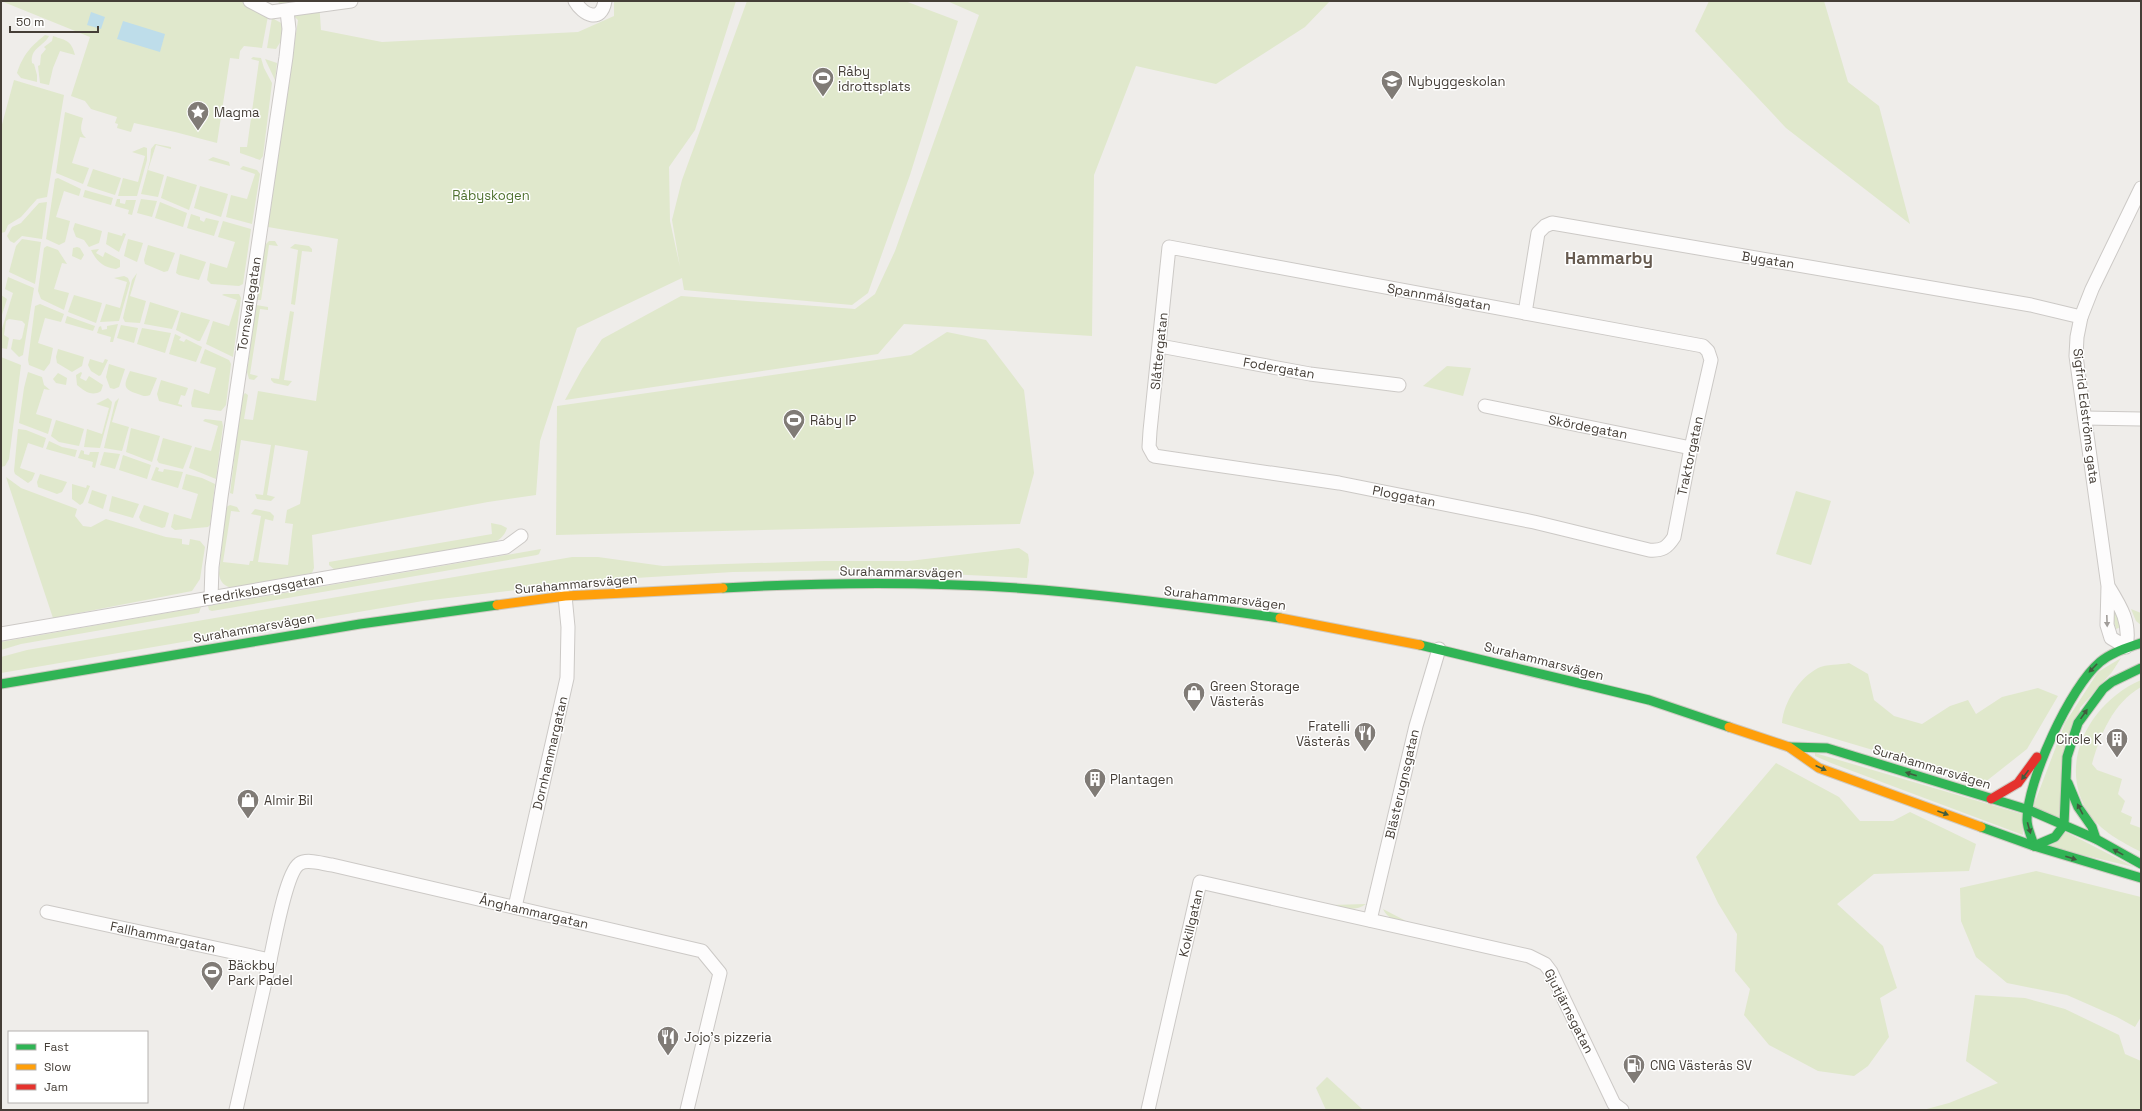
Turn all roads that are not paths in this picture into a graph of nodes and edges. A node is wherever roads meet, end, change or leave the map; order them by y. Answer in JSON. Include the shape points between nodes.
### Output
{"nodes":[{"id":1,"x":250,"y":1,"type":"edge"},
{"id":2,"x":352,"y":1,"type":"edge"},
{"id":3,"x":574,"y":1,"type":"edge"},
{"id":4,"x":605,"y":1,"type":"edge"},
{"id":5,"x":287,"y":11,"type":"junction"},
{"id":6,"x":2141,"y":188,"type":"edge"},
{"id":7,"x":2138,"y":204,"type":"edge"},
{"id":8,"x":1169,"y":250,"type":"joint"},
{"id":9,"x":1525,"y":313,"type":"junction"},
{"id":10,"x":2081,"y":317,"type":"junction"},
{"id":11,"x":1160,"y":346,"type":"junction"},
{"id":12,"x":1708,"y":352,"type":"joint"},
{"id":13,"x":1399,"y":385,"type":"dead end"},
{"id":14,"x":1485,"y":406,"type":"dead end"},
{"id":15,"x":2085,"y":418,"type":"junction"},
{"id":16,"x":2141,"y":418,"type":"edge"},
{"id":17,"x":1691,"y":448,"type":"junction"},
{"id":18,"x":1151,"y":452,"type":"joint"},
{"id":19,"x":521,"y":536,"type":"dead end"},
{"id":20,"x":1657,"y":551,"type":"joint"},
{"id":21,"x":2108,"y":586,"type":"junction"},
{"id":22,"x":565,"y":596,"type":"junction"},
{"id":23,"x":211,"y":598,"type":"junction"},
{"id":24,"x":1,"y":634,"type":"edge"},
{"id":25,"x":2141,"y":643,"type":"edge"},
{"id":26,"x":1439,"y":649,"type":"junction"},
{"id":27,"x":2133,"y":661,"type":"edge"},
{"id":28,"x":1,"y":684,"type":"edge"},
{"id":29,"x":2054,"y":730,"type":"junction"},
{"id":30,"x":1789,"y":747,"type":"junction"},
{"id":31,"x":2066,"y":777,"type":"junction"},
{"id":32,"x":1991,"y":799,"type":"junction"},
{"id":33,"x":2029,"y":810,"type":"junction"},
{"id":34,"x":2064,"y":825,"type":"junction"},
{"id":35,"x":2096,"y":839,"type":"junction"},
{"id":36,"x":2034,"y":846,"type":"junction"},
{"id":37,"x":2141,"y":864,"type":"edge"},
{"id":38,"x":2141,"y":878,"type":"edge"},
{"id":39,"x":515,"y":907,"type":"junction"},
{"id":40,"x":47,"y":912,"type":"dead end"},
{"id":41,"x":1370,"y":920,"type":"junction"},
{"id":42,"x":270,"y":960,"type":"junction"},
{"id":43,"x":236,"y":1110,"type":"edge"},
{"id":44,"x":687,"y":1110,"type":"edge"},
{"id":45,"x":1148,"y":1110,"type":"edge"},
{"id":46,"x":1622,"y":1110,"type":"edge"}],
"edges":[{"from":1,"to":5,"type":"street","via":[[271,12]]},
{"from":2,"to":5,"type":"street"},
{"from":3,"to":4,"type":"street","via":[[584,13],[596,15]]},
{"from":5,"to":23,"type":"street","name":"Tornsvalegatan","via":[[289,29],[286,57],[220,504]]},
{"from":6,"to":7,"type":"street","name":"Sigfrid Edströms gata"},
{"from":7,"to":10,"type":"street","name":"Sigfrid Edströms gata","via":[[2092,289]]},
{"from":8,"to":9,"type":"street","name":"Spannmålsgatan","via":[[1169,247]]},
{"from":8,"to":11,"type":"street","name":"Slåttergatan"},
{"from":9,"to":10,"type":"street","name":"Bygatan","via":[[1538,233],[1552,223],[1915,284],[2031,305]]},
{"from":9,"to":12,"type":"street","name":"Spannmålsgatan","via":[[1702,346]]},
{"from":10,"to":15,"type":"street","name":"Sigfrid Edströms gata","via":[[2076,356]]},
{"from":11,"to":13,"type":"street","name":"Fodergatan","via":[[1310,374]]},
{"from":11,"to":18,"type":"street","name":"Slåttergatan","via":[[1150,431]]},
{"from":12,"to":17,"type":"street","name":"Traktorgatan","via":[[1711,360]]},
{"from":14,"to":17,"type":"street","name":"Skördegatan"},
{"from":15,"to":16,"type":"street"},
{"from":15,"to":21,"type":"street","name":"Sigfrid Edströms gata"},
{"from":17,"to":20,"type":"street","name":"Traktorgatan","via":[[1674,537],[1668,546]]},
{"from":18,"to":20,"type":"street","name":"Ploggatan","via":[[1158,459],[1219,465],[1339,483],[1422,499]]},
{"from":19,"to":23,"type":"street","name":"Fredriksbergsgatan","via":[[506,547]]},
{"from":21,"to":27,"type":"street","name":"Sigfrid Edströms gata","via":[[2119,604],[2128,628]]},
{"from":21,"to":27,"type":"street","name":"Sigfrid Edströms gata","one_way":true,"via":[[2106,625],[2111,638]]},
{"from":22,"to":26,"type":"main road","name":"Surahammarsvägen","via":[[798,584],[948,585],[1042,590],[1282,618]]},
{"from":22,"to":28,"type":"main road","name":"Surahammarsvägen","via":[[360,624]]},
{"from":22,"to":39,"type":"street","name":"Dornhammargatan","via":[[568,627],[567,678]]},
{"from":23,"to":24,"type":"street","name":"Fredriksbergsgatan"},
{"from":25,"to":27,"type":"main road"},
{"from":26,"to":30,"type":"main road","name":"Surahammarsvägen","via":[[1649,700]]},
{"from":26,"to":41,"type":"street","name":"Blästerugnsgatan","via":[[1416,726]]},
{"from":27,"to":29,"type":"main road","one_way":true,"via":[[2100,662],[2084,678]]},
{"from":31,"to":27,"type":"main road","one_way":true,"via":[[2070,744],[2078,723],[2103,689]]},
{"from":29,"to":32,"type":"main road","one_way":true,"via":[[2018,783]]},
{"from":29,"to":33,"type":"main road","via":[[2033,788]]},
{"from":32,"to":30,"type":"main road","name":"Surahammarsvägen","one_way":true,"via":[[1826,748]]},
{"from":30,"to":36,"type":"main road","name":"Surahammarsvägen","one_way":true,"via":[[1819,768]]},
{"from":31,"to":34,"type":"main road"},
{"from":35,"to":31,"type":"main road","one_way":true,"via":[[2078,807]]},
{"from":32,"to":33,"type":"main road","name":"Surahammarsvägen"},
{"from":33,"to":34,"type":"main road","name":"Surahammarsvägen"},
{"from":33,"to":36,"type":"main road","one_way":true,"via":[[2027,820]]},
{"from":34,"to":35,"type":"main road","name":"Surahammarsvägen"},
{"from":34,"to":36,"type":"main road","via":[[2055,837]]},
{"from":37,"to":35,"type":"main road","name":"Surahammarsvägen","one_way":true},
{"from":36,"to":38,"type":"main road","name":"Surahammarsvägen","one_way":true},
{"from":39,"to":42,"type":"street","name":"Ånghammargatan","via":[[305,861],[299,864],[289,881]]},
{"from":39,"to":44,"type":"street","name":"Ånghammargatan","via":[[702,951],[720,973]]},
{"from":40,"to":42,"type":"street","name":"Fallhammargatan"},
{"from":41,"to":45,"type":"street","name":"Kokillgatan","via":[[1200,882]]},
{"from":41,"to":46,"type":"street","name":"Gjutjärnsgatan","via":[[1529,956],[1545,964],[1614,1104]]},
{"from":42,"to":43,"type":"street"}]}
